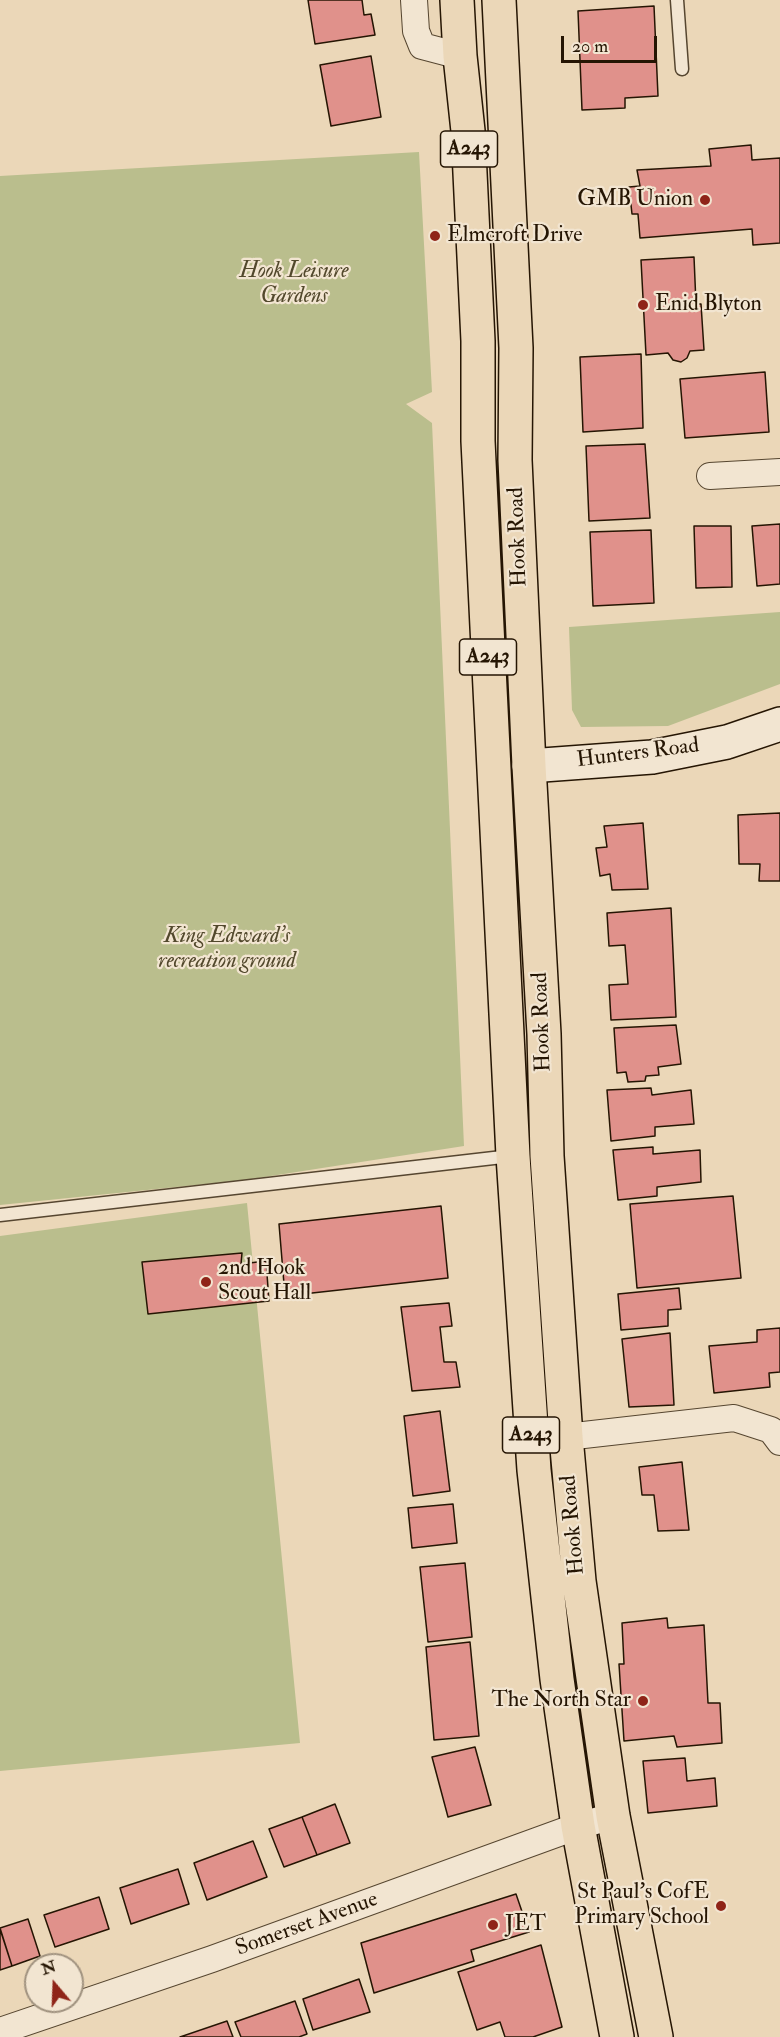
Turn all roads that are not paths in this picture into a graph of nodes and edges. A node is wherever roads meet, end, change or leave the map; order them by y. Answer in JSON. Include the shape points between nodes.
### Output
{"nodes":[{"id":1,"x":414,"y":0,"type":"edge"},
{"id":2,"x":456,"y":0,"type":"edge"},
{"id":3,"x":499,"y":0,"type":"edge"},
{"id":4,"x":677,"y":0,"type":"edge"},
{"id":5,"x":460,"y":56,"type":"junction"},
{"id":6,"x":682,"y":69,"type":"dead end"},
{"id":7,"x":780,"y":472,"type":"edge"},
{"id":8,"x":710,"y":476,"type":"dead end"},
{"id":9,"x":780,"y":724,"type":"edge"},
{"id":10,"x":529,"y":766,"type":"junction"},
{"id":11,"x":513,"y":1156,"type":"junction"},
{"id":12,"x":0,"y":1215,"type":"edge"},
{"id":13,"x":566,"y":1437,"type":"junction"},
{"id":14,"x":780,"y":1442,"type":"edge"},
{"id":15,"x":614,"y":1816,"type":"junction"},
{"id":16,"x":578,"y":1826,"type":"junction"},
{"id":17,"x":0,"y":2031,"type":"edge"},
{"id":18,"x":616,"y":2037,"type":"edge"},
{"id":19,"x":656,"y":2037,"type":"edge"}],
"edges":[{"from":1,"to":5,"type":"street","via":[[416,32],[422,46]]},
{"from":2,"to":5,"type":"highway","name":"Hook Road","number":"A243"},
{"from":3,"to":10,"type":"highway","name":"Hook Road","via":[[516,348],[515,460]]},
{"from":4,"to":6,"type":"lane"},
{"from":5,"to":11,"type":"highway","name":"Hook Road","number":"A243","via":[[468,131],[478,341],[478,453]]},
{"from":7,"to":8,"type":"street"},
{"from":9,"to":10,"type":"street","name":"Hunters Road","via":[[727,742],[662,756]]},
{"from":10,"to":13,"type":"highway","name":"Hook Road","via":[[544,1023],[547,1156]]},
{"from":11,"to":12,"type":"lane"},
{"from":11,"to":16,"type":"highway","name":"Hook Road","number":"A243","via":[[534,1470]]},
{"from":13,"to":14,"type":"street","via":[[734,1418],[771,1430]]},
{"from":13,"to":15,"type":"highway","name":"Hook Road","via":[[579,1581]]},
{"from":15,"to":16,"type":"street","name":"Somerset Avenue"},
{"from":15,"to":19,"type":"highway","name":"Hook Road"},
{"from":16,"to":17,"type":"street","name":"Somerset Avenue"},
{"from":16,"to":18,"type":"highway","name":"Hook Road","number":"A243"}]}
